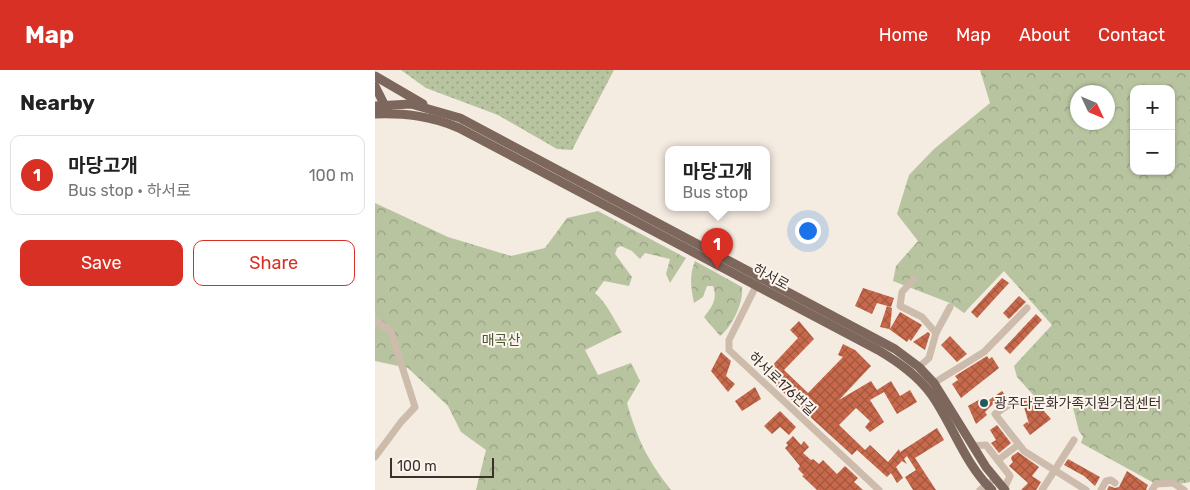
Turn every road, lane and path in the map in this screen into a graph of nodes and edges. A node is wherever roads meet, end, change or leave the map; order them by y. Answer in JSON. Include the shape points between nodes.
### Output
{"nodes":[{"id":1,"x":375,"y":76,"type":"edge"},
{"id":2,"x":375,"y":86,"type":"edge"},
{"id":3,"x":375,"y":106,"type":"edge"},
{"id":4,"x":430,"y":108,"type":"junction"},
{"id":5,"x":387,"y":109,"type":"junction"},
{"id":6,"x":375,"y":114,"type":"edge"},
{"id":7,"x":914,"y":279,"type":"dead end"},
{"id":8,"x":759,"y":281,"type":"junction"},
{"id":9,"x":950,"y":307,"type":"dead end"},
{"id":10,"x":1027,"y":308,"type":"dead end"},
{"id":11,"x":375,"y":320,"type":"edge"},
{"id":12,"x":936,"y":333,"type":"junction"},
{"id":13,"x":919,"y":367,"type":"junction"},
{"id":14,"x":934,"y":383,"type":"junction"},
{"id":15,"x":1011,"y":403,"type":"dead end"},
{"id":16,"x":1073,"y":440,"type":"dead end"},
{"id":17,"x":1018,"y":445,"type":"junction"},
{"id":18,"x":972,"y":446,"type":"junction"},
{"id":19,"x":375,"y":457,"type":"edge"},
{"id":20,"x":999,"y":460,"type":"junction"},
{"id":21,"x":1055,"y":471,"type":"junction"},
{"id":22,"x":995,"y":479,"type":"junction"},
{"id":23,"x":1115,"y":483,"type":"dead end"},
{"id":24,"x":986,"y":489,"type":"edge"},
{"id":25,"x":1005,"y":489,"type":"edge"},
{"id":26,"x":879,"y":490,"type":"edge"},
{"id":27,"x":1042,"y":490,"type":"edge"},
{"id":28,"x":1086,"y":490,"type":"edge"},
{"id":29,"x":1101,"y":490,"type":"edge"},
{"id":30,"x":1152,"y":490,"type":"edge"},
{"id":31,"x":1184,"y":490,"type":"edge"}],
"edges":[{"from":1,"to":4,"type":"main road"},
{"from":2,"to":5,"type":"main road"},
{"from":3,"to":5,"type":"main road","name":"하서로"},
{"from":4,"to":5,"type":"main road","name":"하서로","via":[[411,104]]},
{"from":4,"to":8,"type":"main road","name":"하서로","via":[[460,118]]},
{"from":5,"to":6,"type":"main road","name":"하서로"},
{"from":5,"to":8,"type":"main road","name":"하서로","via":[[438,119],[459,128]]},
{"from":7,"to":12,"type":"street","via":[[902,292],[900,306],[922,317]]},
{"from":8,"to":13,"type":"main road","name":"하서로","via":[[895,349]]},
{"from":8,"to":24,"type":"main road","name":"하서로","via":[[878,350],[917,377],[931,394]]},
{"from":8,"to":26,"type":"street","name":"하서로176번길","via":[[729,340],[729,350]]},
{"from":9,"to":12,"type":"street"},
{"from":10,"to":14,"type":"street","via":[[984,352]]},
{"from":11,"to":19,"type":"street","via":[[391,332],[415,407]]},
{"from":12,"to":13,"type":"street","via":[[929,358]]},
{"from":13,"to":14,"type":"main road","name":"하서로"},
{"from":14,"to":18,"type":"main road","name":"하서로"},
{"from":15,"to":17,"type":"street","via":[[995,414]]},
{"from":16,"to":21,"type":"street"},
{"from":17,"to":20,"type":"street"},
{"from":17,"to":21,"type":"street"},
{"from":18,"to":20,"type":"street","name":"하서로","via":[[986,445]]},
{"from":18,"to":22,"type":"main road","name":"하서로"},
{"from":20,"to":25,"type":"street","name":"하서로","via":[[1010,476]]},
{"from":21,"to":27,"type":"street"},
{"from":21,"to":28,"type":"street"},
{"from":22,"to":24,"type":"street"},
{"from":22,"to":25,"type":"main road","name":"하서로"},
{"from":23,"to":29,"type":"street","via":[[1111,480]]},
{"from":30,"to":31,"type":"street","via":[[1156,484],[1173,483]]}]}
